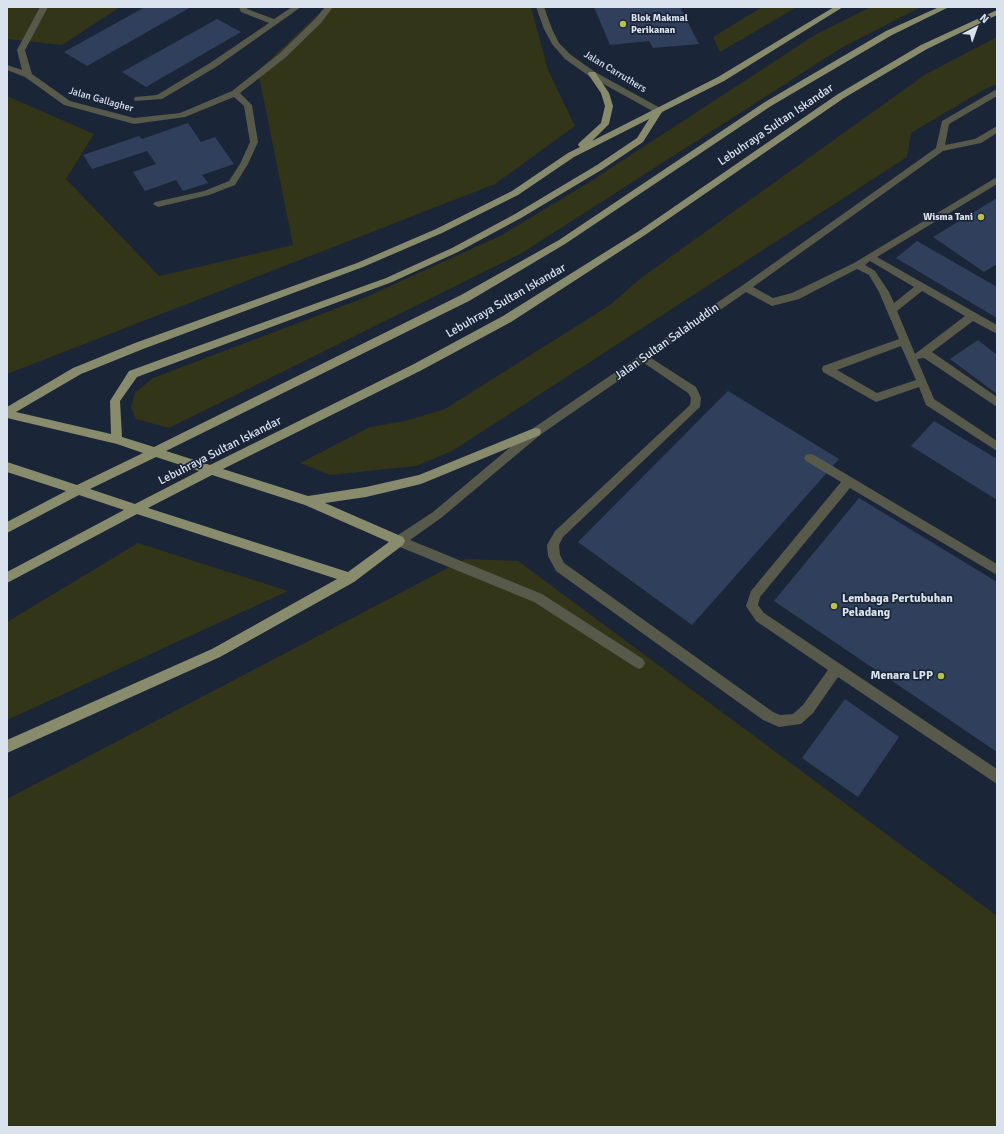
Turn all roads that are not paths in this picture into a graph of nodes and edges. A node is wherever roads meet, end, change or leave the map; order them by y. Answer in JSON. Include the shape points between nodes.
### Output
{"nodes":[{"id":1,"x":44,"y":7,"type":"edge"},
{"id":2,"x":243,"y":7,"type":"edge"},
{"id":3,"x":297,"y":7,"type":"edge"},
{"id":4,"x":329,"y":7,"type":"edge"},
{"id":5,"x":540,"y":7,"type":"edge"},
{"id":6,"x":839,"y":7,"type":"edge"},
{"id":7,"x":945,"y":7,"type":"edge"},
{"id":8,"x":997,"y":12,"type":"edge"},
{"id":9,"x":274,"y":22,"type":"junction"},
{"id":10,"x":7,"y":67,"type":"edge"},
{"id":11,"x":592,"y":74,"type":"junction"},
{"id":12,"x":28,"y":75,"type":"junction"},
{"id":13,"x":997,"y":92,"type":"edge"},
{"id":14,"x":235,"y":93,"type":"junction"},
{"id":15,"x":138,"y":99,"type":"dead end"},
{"id":16,"x":659,"y":111,"type":"junction"},
{"id":17,"x":997,"y":129,"type":"edge"},
{"id":18,"x":940,"y":148,"type":"junction"},
{"id":19,"x":571,"y":155,"type":"junction"},
{"id":20,"x":997,"y":180,"type":"edge"},
{"id":21,"x":158,"y":204,"type":"dead end"},
{"id":22,"x":870,"y":257,"type":"junction"},
{"id":23,"x":857,"y":265,"type":"junction"},
{"id":24,"x":746,"y":287,"type":"junction"},
{"id":25,"x":921,"y":287,"type":"junction"},
{"id":26,"x":891,"y":310,"type":"junction"},
{"id":27,"x":973,"y":316,"type":"junction"},
{"id":28,"x":997,"y":330,"type":"edge"},
{"id":29,"x":904,"y":341,"type":"junction"},
{"id":30,"x":924,"y":352,"type":"junction"},
{"id":31,"x":644,"y":358,"type":"junction"},
{"id":32,"x":913,"y":360,"type":"junction"},
{"id":33,"x":922,"y":382,"type":"junction"},
{"id":34,"x":997,"y":403,"type":"edge"},
{"id":35,"x":7,"y":413,"type":"edge"},
{"id":36,"x":536,"y":432,"type":"junction"},
{"id":37,"x":117,"y":440,"type":"junction"},
{"id":38,"x":997,"y":447,"type":"edge"},
{"id":39,"x":810,"y":458,"type":"dead end"},
{"id":40,"x":7,"y":467,"type":"edge"},
{"id":41,"x":849,"y":481,"type":"junction"},
{"id":42,"x":308,"y":501,"type":"junction"},
{"id":43,"x":7,"y":528,"type":"edge"},
{"id":44,"x":399,"y":541,"type":"junction"},
{"id":45,"x":997,"y":570,"type":"edge"},
{"id":46,"x":7,"y":578,"type":"edge"},
{"id":47,"x":350,"y":578,"type":"junction"},
{"id":48,"x":639,"y":663,"type":"dead end"},
{"id":49,"x":837,"y":668,"type":"junction"},
{"id":50,"x":7,"y":747,"type":"edge"},
{"id":51,"x":997,"y":777,"type":"edge"}],
"edges":[{"from":1,"to":12,"type":"street","via":[[21,50]]},
{"from":2,"to":9,"type":"street","via":[[244,10]]},
{"from":3,"to":9,"type":"street"},
{"from":4,"to":14,"type":"street","name":"Jalan Gallagher","via":[[282,56]]},
{"from":5,"to":11,"type":"street","name":"Jalan Carruthers","via":[[556,44],[568,57]]},
{"from":6,"to":16,"type":"main road","via":[[721,79]]},
{"from":7,"to":43,"type":"main road","name":"Lebuhraya Sultan Iskandar","via":[[889,33],[768,104],[562,242],[465,298],[48,505]]},
{"from":8,"to":46,"type":"main road","name":"Lebuhraya Sultan Iskandar","via":[[924,47],[841,96],[642,233],[507,318],[416,368],[181,485]]},
{"from":9,"to":15,"type":"street","via":[[213,65],[159,98]]},
{"from":10,"to":12,"type":"street","name":"Jalan Gallagher"},
{"from":11,"to":16,"type":"street","name":"Jalan Carruthers"},
{"from":11,"to":19,"type":"main road","via":[[605,93],[609,106],[605,124]]},
{"from":12,"to":14,"type":"street","name":"Jalan Gallagher","via":[[67,104],[134,121],[182,115]]},
{"from":13,"to":18,"type":"street","via":[[945,123]]},
{"from":14,"to":21,"type":"street","via":[[248,105],[254,142],[232,183],[206,193]]},
{"from":16,"to":19,"type":"main road"},
{"from":16,"to":37,"type":"main road","via":[[640,140],[518,216],[455,250],[388,280],[133,374],[115,401]]},
{"from":17,"to":18,"type":"street","name":"Jalan Sultan Salahuddin","via":[[978,141]]},
{"from":18,"to":24,"type":"street","name":"Jalan Sultan Salahuddin"},
{"from":19,"to":35,"type":"main road","via":[[515,193],[439,231],[360,265],[76,371]]},
{"from":20,"to":22,"type":"street"},
{"from":22,"to":23,"type":"street"},
{"from":22,"to":25,"type":"street"},
{"from":23,"to":24,"type":"street","via":[[795,296],[772,302]]},
{"from":23,"to":26,"type":"street","via":[[872,274],[884,292]]},
{"from":24,"to":31,"type":"street","name":"Jalan Sultan Salahuddin"},
{"from":25,"to":26,"type":"street"},
{"from":25,"to":27,"type":"street"},
{"from":26,"to":29,"type":"street"},
{"from":27,"to":28,"type":"street"},
{"from":27,"to":30,"type":"street"},
{"from":29,"to":32,"type":"street"},
{"from":29,"to":33,"type":"street","via":[[827,369],[876,398]]},
{"from":30,"to":32,"type":"street"},
{"from":30,"to":34,"type":"street"},
{"from":31,"to":36,"type":"street","name":"Jalan Sultan Salahuddin"},
{"from":31,"to":49,"type":"street","via":[[692,390],[696,398],[695,407],[559,534],[553,544],[554,556],[560,567],[768,716],[780,721],[796,720],[808,709]]},
{"from":32,"to":33,"type":"street"},
{"from":33,"to":38,"type":"street","via":[[930,402]]},
{"from":35,"to":37,"type":"main road"},
{"from":36,"to":42,"type":"main road","via":[[421,479],[366,492]]},
{"from":36,"to":44,"type":"street","name":"Jalan Sultan Salahuddin","via":[[437,515]]},
{"from":37,"to":42,"type":"main road"},
{"from":39,"to":41,"type":"street"},
{"from":40,"to":47,"type":"main road"},
{"from":41,"to":45,"type":"street"},
{"from":41,"to":49,"type":"street","via":[[755,595],[752,606],[760,617]]},
{"from":42,"to":44,"type":"main road"},
{"from":44,"to":47,"type":"main road"},
{"from":44,"to":48,"type":"street","via":[[538,598]]},
{"from":47,"to":50,"type":"main road","via":[[216,653]]},
{"from":49,"to":51,"type":"street"}]}
